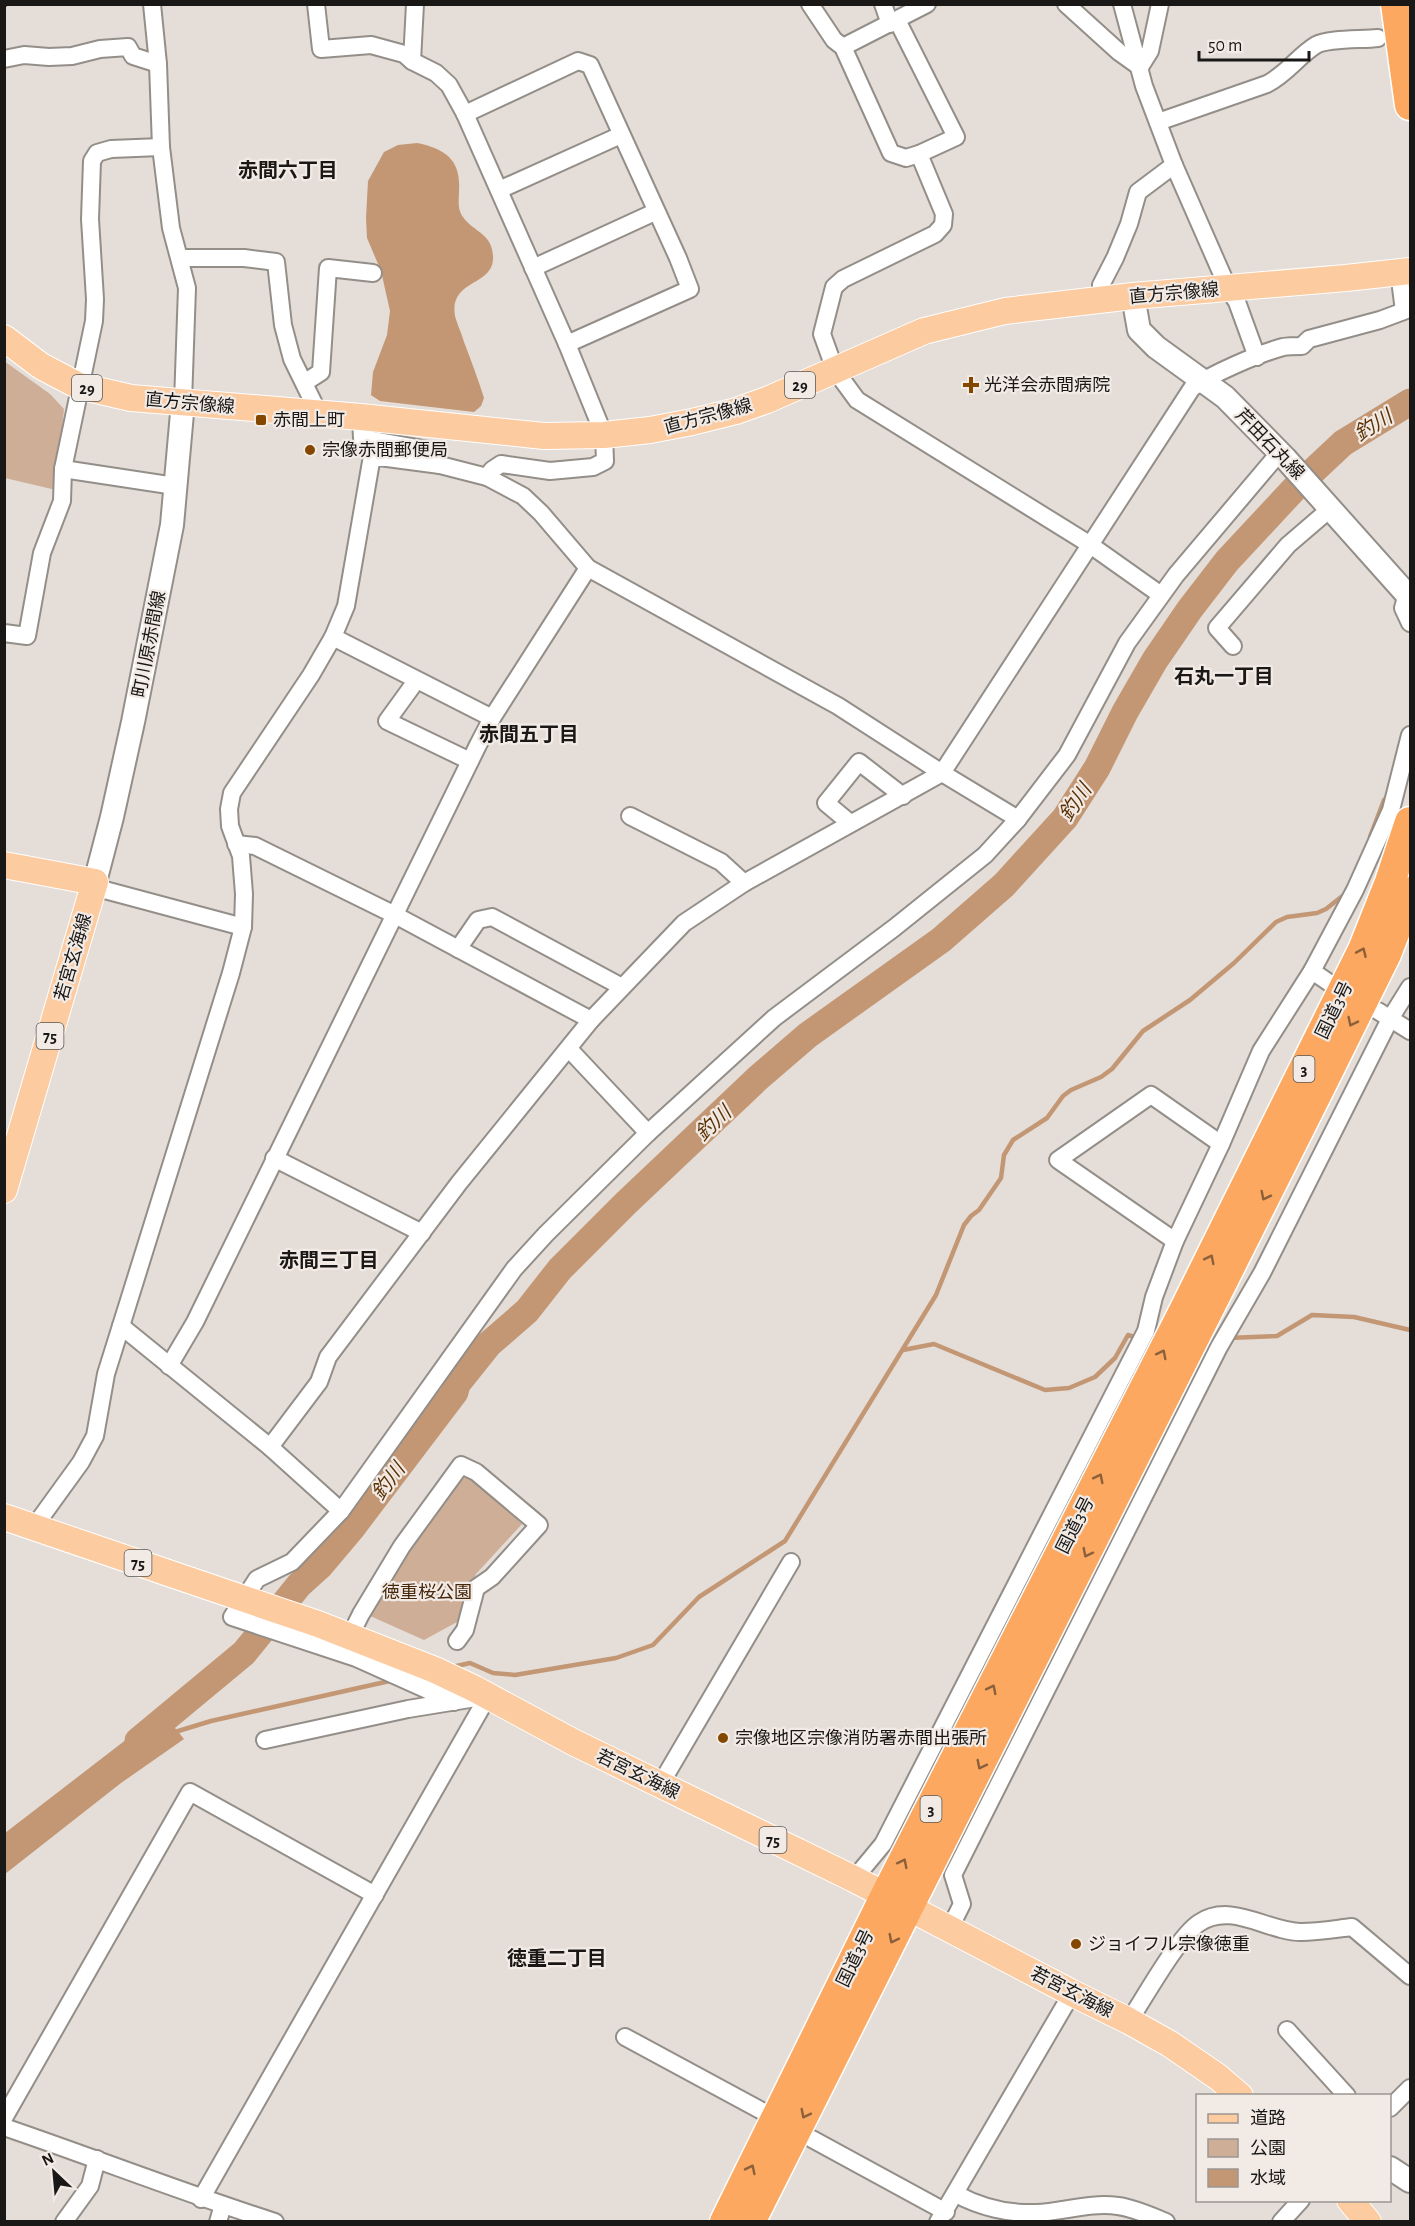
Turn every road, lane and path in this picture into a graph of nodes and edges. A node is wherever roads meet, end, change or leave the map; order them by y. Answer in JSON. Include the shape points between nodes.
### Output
{"nodes":[{"id":1,"x":152,"y":4,"type":"edge"},
{"id":2,"x":316,"y":4,"type":"edge"},
{"id":3,"x":415,"y":4,"type":"edge"},
{"id":4,"x":810,"y":4,"type":"edge"},
{"id":5,"x":883,"y":4,"type":"edge"},
{"id":6,"x":927,"y":4,"type":"edge"},
{"id":7,"x":1066,"y":4,"type":"edge"},
{"id":8,"x":1122,"y":4,"type":"edge"},
{"id":9,"x":1160,"y":4,"type":"edge"},
{"id":10,"x":1396,"y":4,"type":"edge"},
{"id":11,"x":893,"y":22,"type":"junction"},
{"id":12,"x":1378,"y":38,"type":"dead end"},
{"id":13,"x":843,"y":47,"type":"junction"},
{"id":14,"x":4,"y":59,"type":"edge"},
{"id":15,"x":412,"y":61,"type":"junction"},
{"id":16,"x":159,"y":64,"type":"junction"},
{"id":17,"x":1140,"y":67,"type":"junction"},
{"id":18,"x":1410,"y":105,"type":"edge"},
{"id":19,"x":465,"y":114,"type":"junction"},
{"id":20,"x":1158,"y":122,"type":"junction"},
{"id":21,"x":621,"y":135,"type":"junction"},
{"id":22,"x":161,"y":147,"type":"junction"},
{"id":23,"x":919,"y":154,"type":"junction"},
{"id":24,"x":1174,"y":165,"type":"junction"},
{"id":25,"x":499,"y":189,"type":"junction"},
{"id":26,"x":655,"y":212,"type":"junction"},
{"id":27,"x":180,"y":258,"type":"junction"},
{"id":28,"x":533,"y":268,"type":"junction"},
{"id":29,"x":1405,"y":271,"type":"edge"},
{"id":30,"x":373,"y":273,"type":"dead end"},
{"id":31,"x":1228,"y":288,"type":"junction"},
{"id":32,"x":1133,"y":296,"type":"junction"},
{"id":33,"x":1102,"y":300,"type":"junction"},
{"id":34,"x":4,"y":338,"type":"edge"},
{"id":35,"x":567,"y":344,"type":"junction"},
{"id":36,"x":1257,"y":357,"type":"junction"},
{"id":37,"x":835,"y":370,"type":"junction"},
{"id":38,"x":1203,"y":380,"type":"junction"},
{"id":39,"x":304,"y":383,"type":"junction"},
{"id":40,"x":79,"y":386,"type":"junction"},
{"id":41,"x":183,"y":402,"type":"junction"},
{"id":42,"x":319,"y":414,"type":"junction"},
{"id":43,"x":361,"y":417,"type":"junction"},
{"id":44,"x":604,"y":435,"type":"junction"},
{"id":45,"x":1282,"y":455,"type":"junction"},
{"id":46,"x":440,"y":465,"type":"junction"},
{"id":47,"x":63,"y":469,"type":"junction"},
{"id":48,"x":487,"y":477,"type":"junction"},
{"id":49,"x":176,"y":486,"type":"junction"},
{"id":50,"x":1330,"y":508,"type":"junction"},
{"id":51,"x":1089,"y":544,"type":"junction"},
{"id":52,"x":588,"y":568,"type":"junction"},
{"id":53,"x":1161,"y":596,"type":"junction"},
{"id":54,"x":1409,"y":596,"type":"edge"},
{"id":55,"x":1410,"y":623,"type":"edge"},
{"id":56,"x":4,"y":633,"type":"edge"},
{"id":57,"x":333,"y":637,"type":"junction"},
{"id":58,"x":1233,"y":646,"type":"dead end"},
{"id":59,"x":416,"y":681,"type":"junction"},
{"id":60,"x":492,"y":718,"type":"junction"},
{"id":61,"x":1410,"y":735,"type":"edge"},
{"id":62,"x":470,"y":761,"type":"junction"},
{"id":63,"x":942,"y":774,"type":"junction"},
{"id":64,"x":903,"y":796,"type":"junction"},
{"id":65,"x":630,"y":816,"type":"dead end"},
{"id":66,"x":1018,"y":819,"type":"junction"},
{"id":67,"x":1410,"y":822,"type":"edge"},
{"id":68,"x":850,"y":824,"type":"junction"},
{"id":69,"x":236,"y":844,"type":"junction"},
{"id":70,"x":4,"y":865,"type":"edge"},
{"id":71,"x":95,"y":882,"type":"junction"},
{"id":72,"x":744,"y":883,"type":"junction"},
{"id":73,"x":1410,"y":892,"type":"edge"},
{"id":74,"x":394,"y":915,"type":"junction"},
{"id":75,"x":243,"y":927,"type":"junction"},
{"id":76,"x":458,"y":949,"type":"junction"},
{"id":77,"x":1312,"y":971,"type":"junction"},
{"id":78,"x":622,"y":987,"type":"junction"},
{"id":79,"x":1334,"y":987,"type":"dead end"},
{"id":80,"x":1410,"y":987,"type":"edge"},
{"id":81,"x":1384,"y":1015,"type":"junction"},
{"id":82,"x":591,"y":1020,"type":"junction"},
{"id":83,"x":1410,"y":1031,"type":"edge"},
{"id":84,"x":569,"y":1048,"type":"junction"},
{"id":85,"x":648,"y":1133,"type":"junction"},
{"id":86,"x":1221,"y":1144,"type":"junction"},
{"id":87,"x":274,"y":1158,"type":"junction"},
{"id":88,"x":4,"y":1190,"type":"edge"},
{"id":89,"x":422,"y":1233,"type":"junction"},
{"id":90,"x":1175,"y":1241,"type":"junction"},
{"id":91,"x":1193,"y":1316,"type":"junction"},
{"id":92,"x":121,"y":1326,"type":"junction"},
{"id":93,"x":169,"y":1366,"type":"junction"},
{"id":94,"x":270,"y":1448,"type":"junction"},
{"id":95,"x":341,"y":1511,"type":"junction"},
{"id":96,"x":4,"y":1517,"type":"edge"},
{"id":97,"x":34,"y":1527,"type":"junction"},
{"id":98,"x":791,"y":1562,"type":"dead end"},
{"id":99,"x":243,"y":1606,"type":"junction"},
{"id":100,"x":313,"y":1633,"type":"junction"},
{"id":101,"x":350,"y":1636,"type":"junction"},
{"id":102,"x":457,"y":1641,"type":"dead end"},
{"id":103,"x":473,"y":1696,"type":"junction"},
{"id":104,"x":265,"y":1740,"type":"dead end"},
{"id":105,"x":660,"y":1785,"type":"junction"},
{"id":106,"x":854,"y":1879,"type":"junction"},
{"id":107,"x":375,"y":1894,"type":"junction"},
{"id":108,"x":898,"y":1901,"type":"junction"},
{"id":109,"x":950,"y":1928,"type":"junction"},
{"id":110,"x":1410,"y":1976,"type":"edge"},
{"id":111,"x":1072,"y":1993,"type":"junction"},
{"id":112,"x":1129,"y":2021,"type":"junction"},
{"id":113,"x":1287,"y":2030,"type":"dead end"},
{"id":114,"x":625,"y":2037,"type":"dead end"},
{"id":115,"x":1410,"y":2088,"type":"edge"},
{"id":116,"x":1237,"y":2094,"type":"edge"},
{"id":117,"x":1345,"y":2094,"type":"edge"},
{"id":118,"x":1391,"y":2106,"type":"edge"},
{"id":119,"x":762,"y":2111,"type":"dead end"},
{"id":120,"x":4,"y":2118,"type":"edge"},
{"id":121,"x":4,"y":2127,"type":"edge"},
{"id":122,"x":812,"y":2139,"type":"dead end"},
{"id":123,"x":97,"y":2159,"type":"junction"},
{"id":124,"x":1391,"y":2170,"type":"edge"},
{"id":125,"x":1410,"y":2181,"type":"edge"},
{"id":126,"x":956,"y":2194,"type":"junction"},
{"id":127,"x":201,"y":2199,"type":"junction"},
{"id":128,"x":1299,"y":2202,"type":"edge"},
{"id":129,"x":1352,"y":2202,"type":"edge"},
{"id":130,"x":220,"y":2213,"type":"edge"},
{"id":131,"x":942,"y":2217,"type":"edge"},
{"id":132,"x":64,"y":2222,"type":"edge"},
{"id":133,"x":275,"y":2222,"type":"edge"},
{"id":134,"x":724,"y":2222,"type":"edge"},
{"id":135,"x":750,"y":2222,"type":"edge"},
{"id":136,"x":1166,"y":2222,"type":"edge"},
{"id":137,"x":1281,"y":2222,"type":"edge"},
{"id":138,"x":1368,"y":2222,"type":"edge"}],
"edges":[{"from":1,"to":16,"type":"street"},
{"from":2,"to":15,"type":"street","via":[[321,49],[371,45],[404,54]]},
{"from":3,"to":15,"type":"street"},
{"from":4,"to":13,"type":"street"},
{"from":5,"to":11,"type":"street"},
{"from":6,"to":11,"type":"street"},
{"from":7,"to":17,"type":"street"},
{"from":8,"to":17,"type":"street"},
{"from":9,"to":17,"type":"street","via":[[1150,51]]},
{"from":10,"to":18,"type":"highway"},
{"from":11,"to":13,"type":"street"},
{"from":11,"to":23,"type":"street","via":[[956,136]]},
{"from":12,"to":20,"type":"street","via":[[1324,42],[1282,77]]},
{"from":13,"to":23,"type":"street","via":[[891,153],[906,158]]},
{"from":14,"to":16,"type":"street","via":[[24,55],[72,56],[128,46],[133,56]]},
{"from":15,"to":19,"type":"street","via":[[449,85]]},
{"from":16,"to":22,"type":"street"},
{"from":17,"to":20,"type":"street"},
{"from":19,"to":21,"type":"street","via":[[578,61],[590,65]]},
{"from":19,"to":25,"type":"street"},
{"from":20,"to":24,"type":"street"},
{"from":21,"to":25,"type":"street"},
{"from":21,"to":26,"type":"street"},
{"from":22,"to":27,"type":"street","via":[[171,228]]},
{"from":22,"to":40,"type":"street","via":[[111,149],[97,153],[92,161],[94,321]]},
{"from":23,"to":37,"type":"street","via":[[944,214],[943,225],[935,234],[834,287],[822,334]]},
{"from":24,"to":31,"type":"street"},
{"from":24,"to":33,"type":"street","via":[[1138,192],[1129,224],[1101,285]]},
{"from":25,"to":28,"type":"street"},
{"from":26,"to":28,"type":"street"},
{"from":26,"to":35,"type":"street","via":[[690,290]]},
{"from":27,"to":39,"type":"street","via":[[276,262],[283,325],[292,359]]},
{"from":27,"to":41,"type":"street","via":[[187,288]]},
{"from":28,"to":35,"type":"street"},
{"from":29,"to":31,"type":"main road","name":"直方宗像線","number":"29"},
{"from":29,"to":36,"type":"street","via":[[1404,311]]},
{"from":30,"to":39,"type":"street","via":[[327,268],[321,372]]},
{"from":31,"to":32,"type":"main road","name":"直方宗像線","number":"29"},
{"from":31,"to":36,"type":"street"},
{"from":32,"to":33,"type":"main road","name":"直方宗像線","number":"29"},
{"from":32,"to":38,"type":"main road","name":"芹田石丸線","via":[[1139,330]]},
{"from":33,"to":37,"type":"main road","name":"直方宗像線","number":"29","via":[[1005,311],[960,321],[924,331]]},
{"from":34,"to":40,"type":"main road","name":"直方宗像線","number":"29","via":[[41,366]]},
{"from":35,"to":44,"type":"street"},
{"from":36,"to":38,"type":"street"},
{"from":37,"to":44,"type":"main road","name":"直方宗像線","number":"29","via":[[736,411],[682,424]]},
{"from":37,"to":51,"type":"street","via":[[857,400]]},
{"from":38,"to":45,"type":"main road","name":"芹田石丸線"},
{"from":38,"to":51,"type":"street","via":[[1192,388]]},
{"from":39,"to":42,"type":"street"},
{"from":40,"to":41,"type":"main road","name":"直方宗像線","number":"29","via":[[131,398]]},
{"from":40,"to":47,"type":"street"},
{"from":41,"to":42,"type":"main road","name":"直方宗像線","number":"29"},
{"from":41,"to":49,"type":"main road","name":"町川原赤間線"},
{"from":42,"to":43,"type":"main road","name":"直方宗像線","number":"29"},
{"from":43,"to":44,"type":"main road","name":"直方宗像線","number":"29","via":[[544,436]]},
{"from":43,"to":46,"type":"street","via":[[362,438],[434,451]]},
{"from":44,"to":48,"type":"street","via":[[605,461],[593,467],[550,471],[501,464]]},
{"from":45,"to":50,"type":"main road","name":"芹田石丸線"},
{"from":45,"to":53,"type":"street"},
{"from":46,"to":48,"type":"street"},
{"from":46,"to":57,"type":"street","via":[[372,456],[346,606]]},
{"from":47,"to":49,"type":"street"},
{"from":47,"to":56,"type":"street","via":[[62,501],[42,553],[27,636]]},
{"from":48,"to":52,"type":"street","via":[[523,495]]},
{"from":49,"to":71,"type":"main road","name":"町川原赤間線","via":[[172,525],[135,710]]},
{"from":50,"to":54,"type":"main road","name":"芹田石丸線"},
{"from":50,"to":58,"type":"street","via":[[1288,545],[1217,628]]},
{"from":51,"to":53,"type":"street"},
{"from":51,"to":63,"type":"street"},
{"from":52,"to":60,"type":"street"},
{"from":52,"to":63,"type":"street","via":[[838,706]]},
{"from":53,"to":66,"type":"street","via":[[1127,643],[1067,755]]},
{"from":54,"to":55,"type":"street","via":[[1403,608]]},
{"from":57,"to":59,"type":"street"},
{"from":57,"to":69,"type":"street","via":[[232,792],[230,826]]},
{"from":59,"to":60,"type":"street"},
{"from":59,"to":62,"type":"street","via":[[387,721]]},
{"from":60,"to":62,"type":"street"},
{"from":61,"to":77,"type":"street","via":[[1390,810],[1355,890]]},
{"from":62,"to":74,"type":"street"},
{"from":63,"to":64,"type":"street"},
{"from":63,"to":66,"type":"street"},
{"from":64,"to":68,"type":"street"},
{"from":64,"to":68,"type":"street","via":[[859,762],[826,803]]},
{"from":65,"to":72,"type":"street","via":[[721,862]]},
{"from":66,"to":85,"type":"street","via":[[985,855],[774,1018]]},
{"from":91,"to":67,"type":"highway","name":"国道3号","number":"3","one_way":true,"via":[[1363,950]]},
{"from":68,"to":72,"type":"street"},
{"from":69,"to":74,"type":"street","via":[[255,846]]},
{"from":69,"to":75,"type":"street","via":[[241,856]]},
{"from":70,"to":71,"type":"main road"},
{"from":71,"to":75,"type":"street","via":[[101,889]]},
{"from":71,"to":88,"type":"main road","name":"若宮玄海線","number":"75"},
{"from":72,"to":78,"type":"street","via":[[684,923]]},
{"from":73,"to":91,"type":"highway","name":"国道3号","number":"3","one_way":true,"via":[[1386,954]]},
{"from":74,"to":76,"type":"street"},
{"from":74,"to":87,"type":"street"},
{"from":75,"to":92,"type":"street"},
{"from":76,"to":78,"type":"street","via":[[478,920],[492,917]]},
{"from":76,"to":82,"type":"street"},
{"from":77,"to":79,"type":"street"},
{"from":77,"to":86,"type":"street","via":[[1261,1051]]},
{"from":78,"to":82,"type":"street"},
{"from":80,"to":81,"type":"street"},
{"from":81,"to":83,"type":"street"},
{"from":81,"to":109,"type":"street","via":[[1268,1263],[1219,1347],[953,1875],[962,1904]]},
{"from":82,"to":84,"type":"street"},
{"from":84,"to":85,"type":"street"},
{"from":84,"to":89,"type":"street"},
{"from":85,"to":95,"type":"street","via":[[514,1269]]},
{"from":86,"to":90,"type":"street"},
{"from":86,"to":90,"type":"street","via":[[1151,1095],[1058,1160]]},
{"from":87,"to":89,"type":"street"},
{"from":87,"to":93,"type":"street","via":[[195,1322]]},
{"from":89,"to":94,"type":"street","via":[[328,1357],[319,1382]]},
{"from":90,"to":106,"type":"street","via":[[1146,1331],[883,1844]]},
{"from":91,"to":108,"type":"highway","name":"国道3号","number":"3"},
{"from":92,"to":93,"type":"street"},
{"from":92,"to":97,"type":"street","via":[[106,1374],[95,1436]]},
{"from":93,"to":94,"type":"street"},
{"from":94,"to":95,"type":"street"},
{"from":95,"to":99,"type":"street","via":[[292,1562],[257,1579]]},
{"from":96,"to":97,"type":"main road","name":"若宮玄海線","number":"75"},
{"from":97,"to":99,"type":"main road","name":"若宮玄海線","number":"75"},
{"from":98,"to":105,"type":"street"},
{"from":99,"to":100,"type":"main road","name":"若宮玄海線","number":"75"},
{"from":100,"to":101,"type":"main road","name":"若宮玄海線","number":"75"},
{"from":100,"to":103,"type":"street","via":[[366,1663]]},
{"from":101,"to":102,"type":"street","via":[[402,1546],[460,1465],[476,1472],[539,1525],[492,1577],[476,1588],[465,1630]]},
{"from":101,"to":103,"type":"main road","name":"若宮玄海線","number":"75","via":[[395,1653]]},
{"from":103,"to":104,"type":"street"},
{"from":103,"to":105,"type":"main road","name":"若宮玄海線","number":"75"},
{"from":103,"to":107,"type":"street"},
{"from":105,"to":106,"type":"main road","name":"若宮玄海線","number":"75"},
{"from":106,"to":108,"type":"main road","name":"若宮玄海線","number":"75"},
{"from":107,"to":120,"type":"street","via":[[189,1792]]},
{"from":107,"to":127,"type":"street"},
{"from":108,"to":109,"type":"main road","name":"若宮玄海線","number":"75"},
{"from":134,"to":108,"type":"highway","name":"国道3号","number":"3","one_way":true},
{"from":108,"to":135,"type":"highway","name":"国道3号","number":"3","one_way":true},
{"from":109,"to":111,"type":"main road","name":"若宮玄海線","number":"75"},
{"from":110,"to":112,"type":"street","via":[[1352,1927],[1300,1932],[1218,1915],[1198,1923],[1178,1946]]},
{"from":111,"to":112,"type":"main road","name":"若宮玄海線","number":"75"},
{"from":111,"to":126,"type":"street"},
{"from":112,"to":116,"type":"main road","name":"若宮玄海線","number":"75","via":[[1170,2044]]},
{"from":113,"to":117,"type":"street"},
{"from":114,"to":119,"type":"street"},
{"from":115,"to":118,"type":"street"},
{"from":121,"to":123,"type":"street"},
{"from":122,"to":131,"type":"street"},
{"from":123,"to":127,"type":"street"},
{"from":123,"to":132,"type":"street","via":[[90,2186]]},
{"from":124,"to":125,"type":"main road"},
{"from":126,"to":131,"type":"street"},
{"from":126,"to":136,"type":"street","via":[[969,2202],[1008,2212],[1119,2206]]},
{"from":127,"to":130,"type":"street"},
{"from":128,"to":137,"type":"street"},
{"from":129,"to":138,"type":"main road"},
{"from":130,"to":133,"type":"street"}]}
